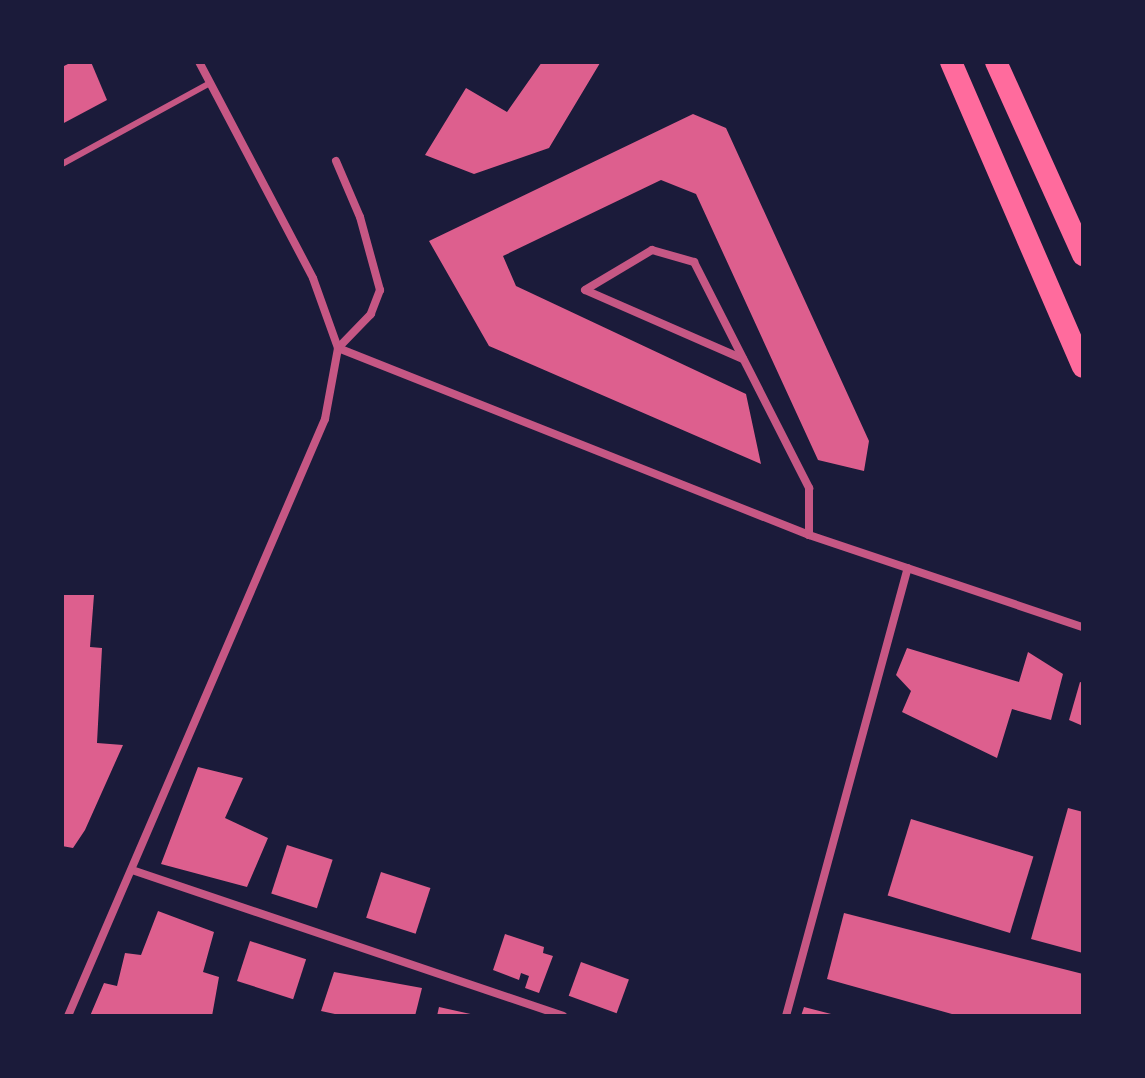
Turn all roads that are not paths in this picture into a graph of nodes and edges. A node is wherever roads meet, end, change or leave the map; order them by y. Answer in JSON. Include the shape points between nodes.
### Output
{"nodes":[{"id":1,"x":199,"y":62,"type":"edge"},
{"id":2,"x":951,"y":62,"type":"edge"},
{"id":3,"x":996,"y":62,"type":"edge"},
{"id":4,"x":210,"y":83,"type":"junction"},
{"id":5,"x":336,"y":161,"type":"dead end"},
{"id":6,"x":62,"y":164,"type":"edge"},
{"id":7,"x":1083,"y":255,"type":"edge"},
{"id":8,"x":338,"y":348,"type":"junction"},
{"id":9,"x":743,"y":359,"type":"junction"},
{"id":10,"x":1083,"y":367,"type":"edge"},
{"id":11,"x":809,"y":535,"type":"junction"},
{"id":12,"x":908,"y":568,"type":"junction"},
{"id":13,"x":1083,"y":627,"type":"edge"},
{"id":14,"x":132,"y":870,"type":"junction"},
{"id":15,"x":68,"y":1016,"type":"edge"},
{"id":16,"x":563,"y":1016,"type":"edge"},
{"id":17,"x":786,"y":1016,"type":"edge"}],
"edges":[{"from":1,"to":4,"type":"street"},
{"from":2,"to":10,"type":"highway"},
{"from":3,"to":7,"type":"highway"},
{"from":4,"to":6,"type":"lane"},
{"from":4,"to":8,"type":"street","via":[[313,278]]},
{"from":5,"to":8,"type":"street","via":[[360,217],[380,290],[371,314]]},
{"from":8,"to":11,"type":"street"},
{"from":8,"to":14,"type":"street","via":[[325,419]]},
{"from":9,"to":9,"type":"street","via":[[694,262],[652,250],[585,290]]},
{"from":9,"to":11,"type":"street","via":[[809,488]]},
{"from":11,"to":12,"type":"street"},
{"from":12,"to":13,"type":"street"},
{"from":12,"to":17,"type":"street"},
{"from":14,"to":15,"type":"street"},
{"from":14,"to":16,"type":"street"}]}
